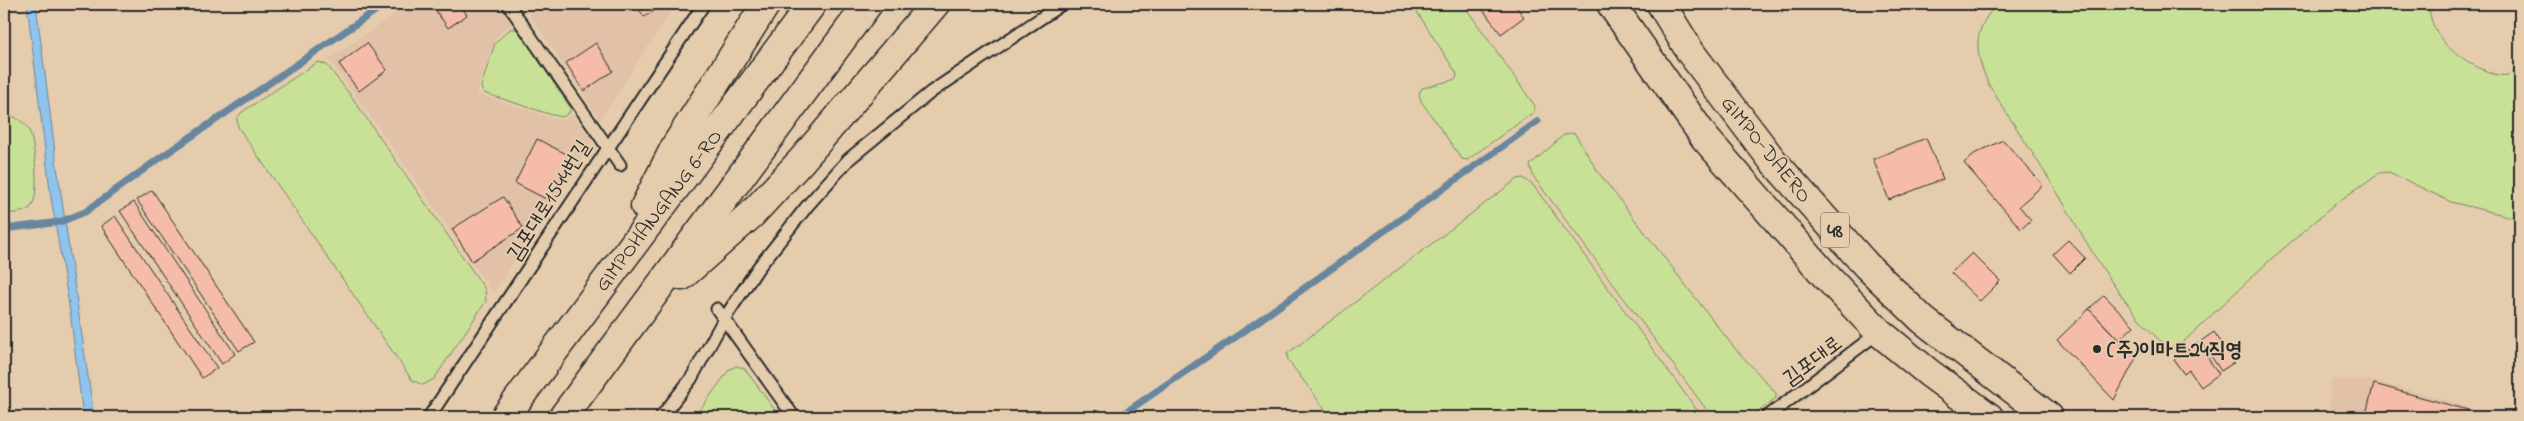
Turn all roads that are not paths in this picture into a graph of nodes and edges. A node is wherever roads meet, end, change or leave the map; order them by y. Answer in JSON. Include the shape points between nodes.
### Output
{"nodes":[{"id":1,"x":508,"y":4,"type":"edge"},
{"id":2,"x":704,"y":4,"type":"edge"},
{"id":3,"x":766,"y":4,"type":"edge"},
{"id":4,"x":812,"y":4,"type":"edge"},
{"id":5,"x":868,"y":4,"type":"edge"},
{"id":6,"x":935,"y":4,"type":"edge"},
{"id":7,"x":1062,"y":4,"type":"edge"},
{"id":8,"x":1611,"y":4,"type":"edge"},
{"id":9,"x":1661,"y":4,"type":"edge"},
{"id":10,"x":607,"y":146,"type":"junction"},
{"id":11,"x":620,"y":165,"type":"dead end"},
{"id":12,"x":608,"y":276,"type":"junction"},
{"id":13,"x":641,"y":312,"type":"junction"},
{"id":14,"x":720,"y":314,"type":"junction"},
{"id":15,"x":1879,"y":332,"type":"junction"},
{"id":16,"x":429,"y":417,"type":"edge"},
{"id":17,"x":506,"y":417,"type":"edge"},
{"id":18,"x":563,"y":417,"type":"edge"},
{"id":19,"x":661,"y":417,"type":"edge"},
{"id":20,"x":794,"y":417,"type":"edge"},
{"id":21,"x":1767,"y":417,"type":"edge"},
{"id":22,"x":1989,"y":417,"type":"edge"},
{"id":23,"x":2049,"y":417,"type":"edge"}],
"edges":[{"from":1,"to":10,"type":"lane","name":"김포대로1544번길"},
{"from":2,"to":10,"type":"lane"},
{"from":3,"to":12,"type":"street","via":[[676,145]]},
{"from":4,"to":12,"type":"street","name":"GIMPOHANGANG 6-RO"},
{"from":5,"to":13,"type":"street"},
{"from":6,"to":13,"type":"street","via":[[752,214]]},
{"from":7,"to":14,"type":"lane","via":[[932,92],[849,159]]},
{"from":8,"to":15,"type":"street","name":"GIMPO-DAERO","number":"48","via":[[1705,138]]},
{"from":9,"to":23,"type":"street","name":"GIMPO-DAERO","number":"48","via":[[1691,53],[1773,161],[1867,266],[1923,320]]},
{"from":10,"to":11,"type":"lane"},
{"from":10,"to":16,"type":"lane","name":"김포대로1544번길"},
{"from":12,"to":17,"type":"street","name":"GIMPOHANGANG 6-RO"},
{"from":13,"to":18,"type":"street"},
{"from":14,"to":19,"type":"lane","via":[[691,379]]},
{"from":14,"to":20,"type":"lane"},
{"from":15,"to":21,"type":"lane","name":"김포대로"},
{"from":15,"to":22,"type":"street","name":"GIMPO-DAERO","number":"48"}]}
